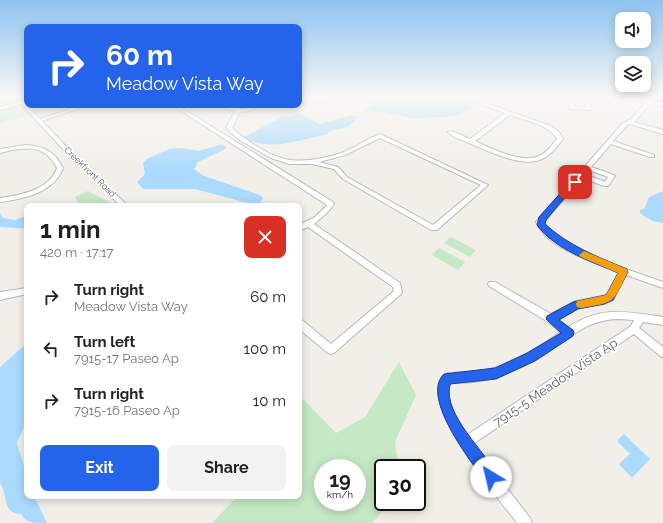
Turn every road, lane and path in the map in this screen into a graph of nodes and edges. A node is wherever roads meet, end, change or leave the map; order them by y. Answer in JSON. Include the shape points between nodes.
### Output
{"nodes":[{"id":1,"x":38,"y":121,"type":"edge"},
{"id":2,"x":200,"y":121,"type":"edge"},
{"id":3,"x":232,"y":121,"type":"edge"},
{"id":4,"x":498,"y":121,"type":"edge"},
{"id":5,"x":533,"y":121,"type":"edge"},
{"id":6,"x":630,"y":122,"type":"joint"},
{"id":7,"x":450,"y":132,"type":"dead end"},
{"id":8,"x":663,"y":132,"type":"edge"},
{"id":9,"x":471,"y":141,"type":"junction"},
{"id":10,"x":610,"y":142,"type":"junction"},
{"id":11,"x":0,"y":151,"type":"edge"},
{"id":12,"x":652,"y":156,"type":"dead end"},
{"id":13,"x":312,"y":162,"type":"junction"},
{"id":14,"x":588,"y":167,"type":"junction"},
{"id":15,"x":581,"y":175,"type":"junction"},
{"id":16,"x":0,"y":200,"type":"edge"},
{"id":17,"x":122,"y":203,"type":"edge"},
{"id":18,"x":310,"y":225,"type":"junction"},
{"id":19,"x":302,"y":227,"type":"edge"},
{"id":20,"x":624,"y":272,"type":"junction"},
{"id":21,"x":492,"y":284,"type":"dead end"},
{"id":22,"x":663,"y":285,"type":"edge"},
{"id":23,"x":24,"y":292,"type":"edge"},
{"id":24,"x":0,"y":296,"type":"edge"},
{"id":25,"x":640,"y":318,"type":"junction"},
{"id":26,"x":551,"y":319,"type":"junction"},
{"id":27,"x":663,"y":321,"type":"edge"},
{"id":28,"x":302,"y":325,"type":"edge"},
{"id":29,"x":634,"y":329,"type":"junction"},
{"id":30,"x":569,"y":333,"type":"junction"},
{"id":31,"x":663,"y":353,"type":"edge"},
{"id":32,"x":465,"y":443,"type":"junction"},
{"id":33,"x":525,"y":523,"type":"edge"}],
"edges":[{"from":1,"to":17,"type":"street","name":"Creekfront Road"},
{"from":2,"to":18,"type":"street","via":[[331,204],[330,208]]},
{"from":3,"to":13,"type":"street","via":[[230,130],[273,157],[289,162]]},
{"from":4,"to":9,"type":"street"},
{"from":5,"to":9,"type":"street","via":[[549,127],[560,137],[540,158],[528,161],[513,158]]},
{"from":6,"to":8,"type":"street"},
{"from":6,"to":10,"type":"street"},
{"from":7,"to":9,"type":"street"},
{"from":10,"to":12,"type":"street"},
{"from":10,"to":14,"type":"street"},
{"from":11,"to":16,"type":"street","via":[[17,147],[42,148],[50,153],[60,168],[55,177],[40,188],[18,197]]},
{"from":13,"to":13,"type":"street","via":[[336,168],[345,178],[434,228],[485,185],[377,136],[342,154]]},
{"from":14,"to":15,"type":"street"},
{"from":14,"to":15,"type":"street","via":[[612,176],[606,184]]},
{"from":15,"to":20,"type":"street","via":[[542,219],[541,225],[577,252]]},
{"from":18,"to":19,"type":"street"},
{"from":18,"to":28,"type":"street","via":[[397,285],[398,292],[332,350]]},
{"from":20,"to":22,"type":"street"},
{"from":20,"to":26,"type":"street","via":[[610,298],[576,305]]},
{"from":21,"to":26,"type":"street"},
{"from":23,"to":24,"type":"street"},
{"from":25,"to":27,"type":"street"},
{"from":25,"to":29,"type":"street","name":"7915-5 Meadow Vista Ap"},
{"from":25,"to":30,"type":"street","via":[[623,315],[605,316],[588,321]]},
{"from":26,"to":30,"type":"street"},
{"from":29,"to":31,"type":"street"},
{"from":29,"to":32,"type":"street","name":"7915-5 Meadow Vista Ap"},
{"from":30,"to":32,"type":"street","via":[[531,357],[496,373],[448,378],[445,381],[442,392],[450,415]]},
{"from":32,"to":33,"type":"street"}]}
